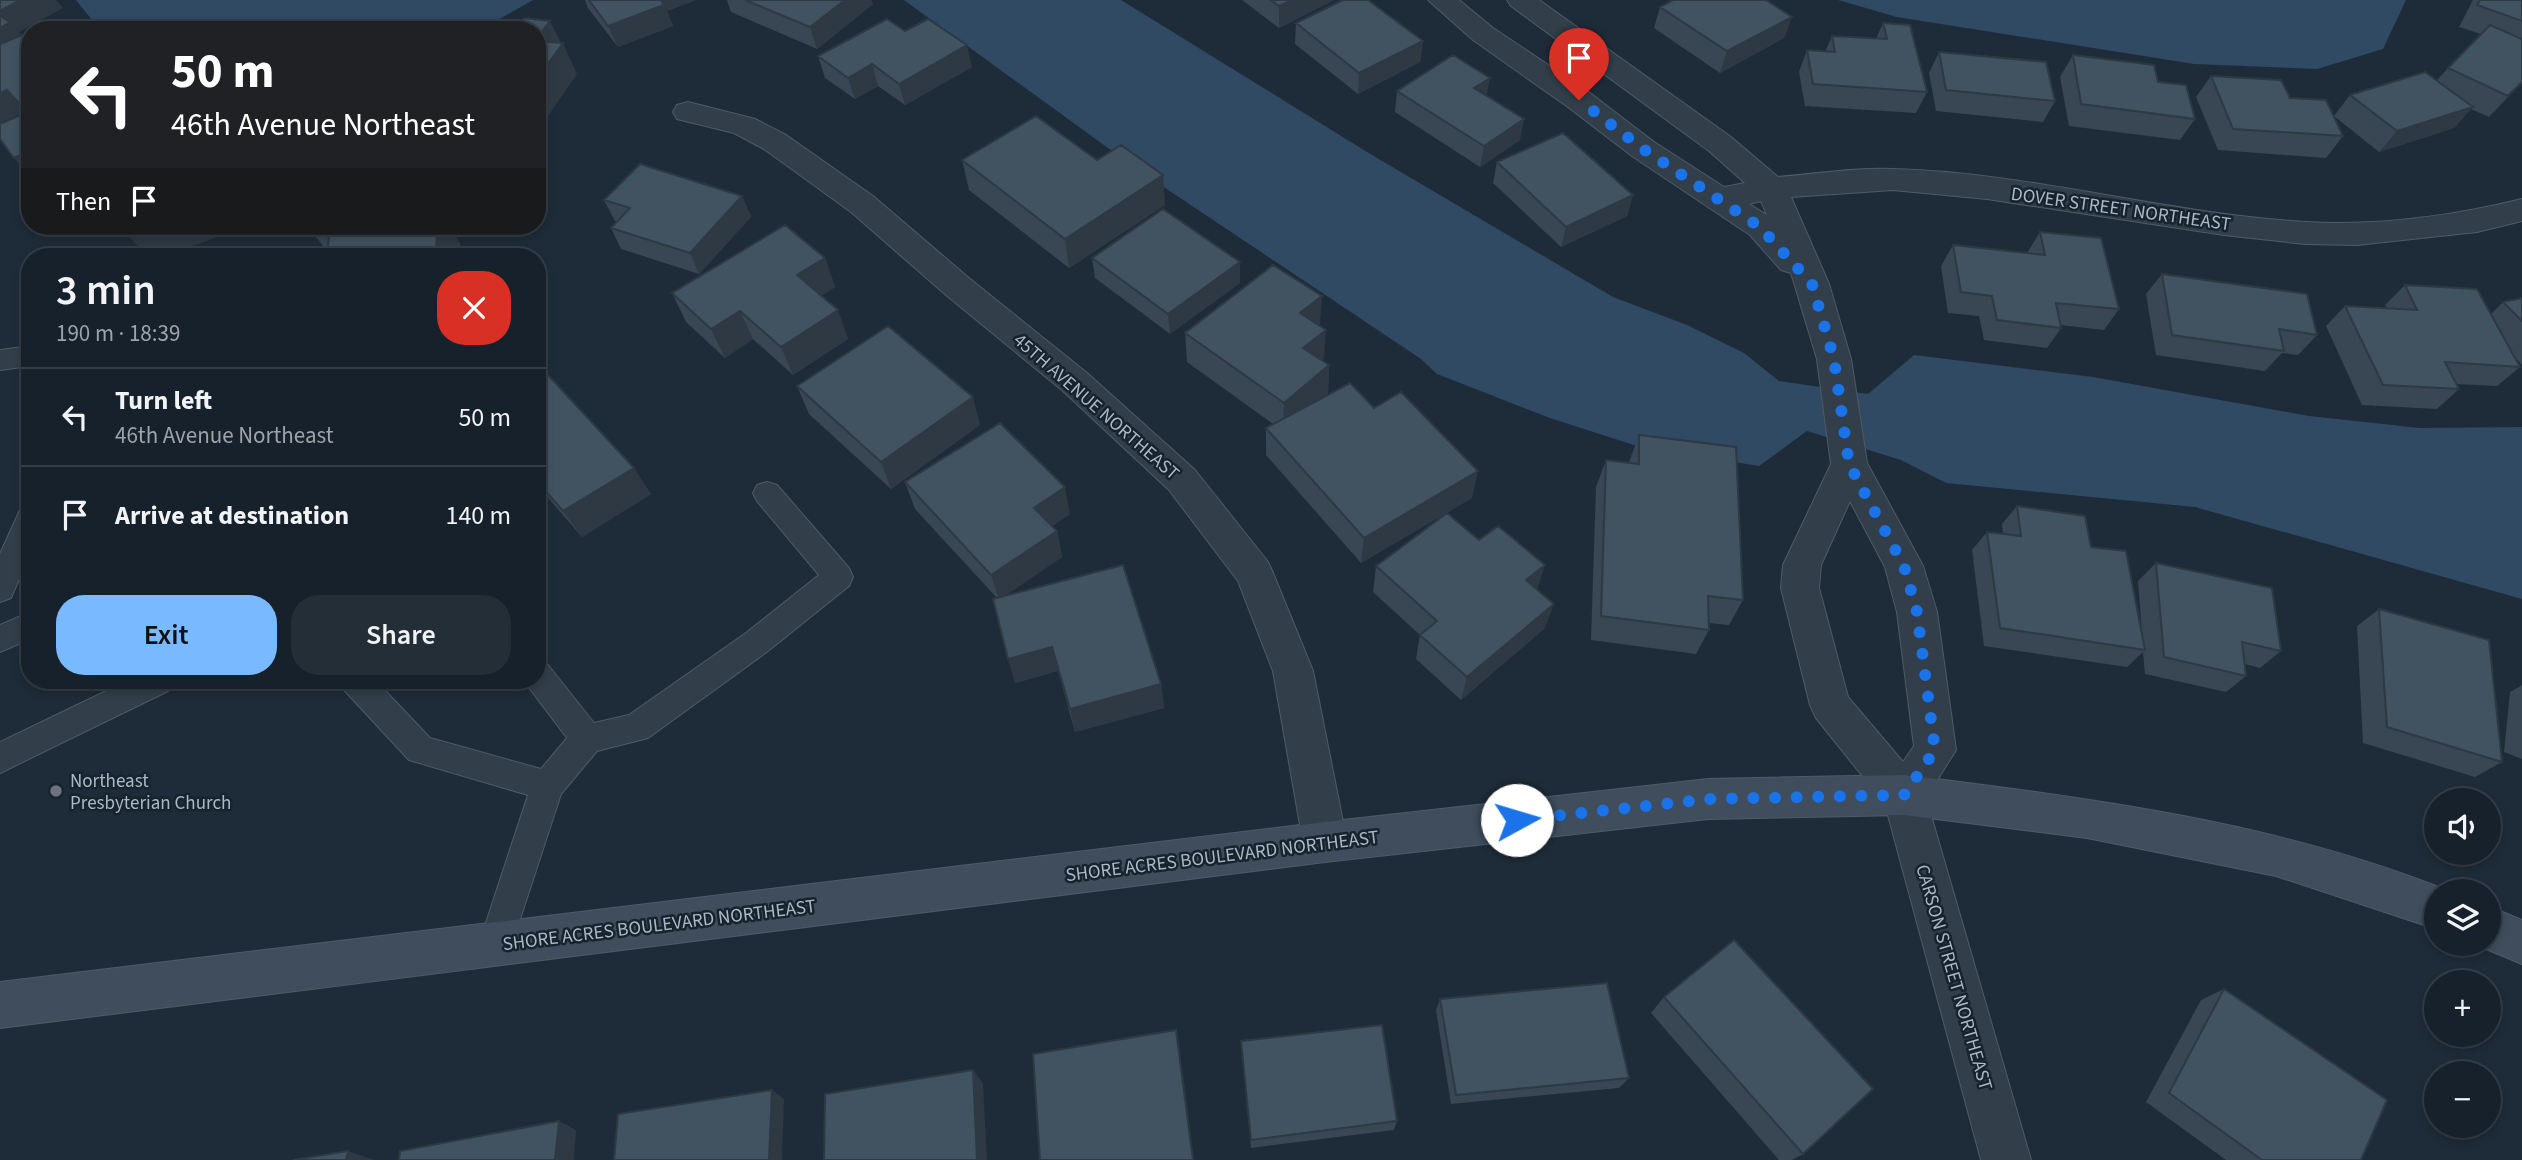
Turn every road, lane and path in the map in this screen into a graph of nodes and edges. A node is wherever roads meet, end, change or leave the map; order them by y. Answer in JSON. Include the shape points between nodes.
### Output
{"nodes":[{"id":1,"x":1443,"y":0,"type":"edge"},
{"id":2,"x":1521,"y":0,"type":"edge"},
{"id":3,"x":688,"y":112,"type":"dead end"},
{"id":4,"x":1771,"y":188,"type":"junction"},
{"id":5,"x":1720,"y":199,"type":"junction"},
{"id":6,"x":2522,"y":210,"type":"edge"},
{"id":7,"x":1812,"y":284,"type":"junction"},
{"id":8,"x":21,"y":357,"type":"edge"},
{"id":9,"x":0,"y":360,"type":"edge"},
{"id":10,"x":1849,"y":464,"type":"junction"},
{"id":11,"x":766,"y":493,"type":"dead end"},
{"id":12,"x":21,"y":539,"type":"edge"},
{"id":13,"x":0,"y":589,"type":"edge"},
{"id":14,"x":21,"y":629,"type":"edge"},
{"id":15,"x":0,"y":639,"type":"edge"},
{"id":16,"x":546,"y":687,"type":"edge"},
{"id":17,"x":141,"y":689,"type":"edge"},
{"id":18,"x":363,"y":689,"type":"edge"},
{"id":19,"x":587,"y":739,"type":"junction"},
{"id":20,"x":0,"y":758,"type":"edge"},
{"id":21,"x":547,"y":786,"type":"junction"},
{"id":22,"x":1904,"y":795,"type":"junction"},
{"id":23,"x":1325,"y":842,"type":"junction"},
{"id":24,"x":2424,"y":902,"type":"edge"},
{"id":25,"x":2501,"y":933,"type":"edge"},
{"id":26,"x":2522,"y":942,"type":"edge"},
{"id":27,"x":496,"y":944,"type":"junction"},
{"id":28,"x":0,"y":1005,"type":"edge"},
{"id":29,"x":2006,"y":1160,"type":"edge"}],
"edges":[{"from":1,"to":5,"type":"street","via":[[1643,149]]},
{"from":2,"to":4,"type":"street","via":[[1720,144]]},
{"from":3,"to":23,"type":"street","name":"45TH AVENUE NORTHEAST","via":[[744,126],[775,142],[862,204],[1075,382],[1182,480],[1254,573],[1293,671]]},
{"from":4,"to":5,"type":"street","name":"DOVER STREET NORTHEAST"},
{"from":4,"to":6,"type":"street","name":"DOVER STREET NORTHEAST","via":[[1893,178],[2305,233],[2417,229]]},
{"from":4,"to":7,"type":"street"},
{"from":5,"to":7,"type":"street","via":[[1760,227]]},
{"from":7,"to":10,"type":"street","via":[[1834,359]]},
{"from":8,"to":9,"type":"lane"},
{"from":10,"to":22,"type":"street","via":[[1904,566],[1917,612],[1935,750]]},
{"from":10,"to":22,"type":"street","via":[[1802,565],[1800,588],[1830,705]]},
{"from":11,"to":19,"type":"lane","via":[[838,577],[637,728]]},
{"from":12,"to":13,"type":"lane"},
{"from":14,"to":15,"type":"lane"},
{"from":16,"to":19,"type":"lane"},
{"from":17,"to":20,"type":"lane"},
{"from":18,"to":21,"type":"lane","via":[[420,750]]},
{"from":19,"to":21,"type":"lane"},
{"from":21,"to":27,"type":"lane"},
{"from":22,"to":23,"type":"street","name":"SHORE ACRES BOULEVARD NORTHEAST","via":[[1709,799]]},
{"from":22,"to":24,"type":"street","name":"SHORE ACRES BOULEVARD NORTHEAST","via":[[2087,817],[2276,855]]},
{"from":22,"to":29,"type":"street","name":"CARSON STREET NORTHEAST"},
{"from":23,"to":27,"type":"street","name":"SHORE ACRES BOULEVARD NORTHEAST"},
{"from":25,"to":26,"type":"street"},
{"from":27,"to":28,"type":"street","name":"SHORE ACRES BOULEVARD NORTHEAST"}]}
